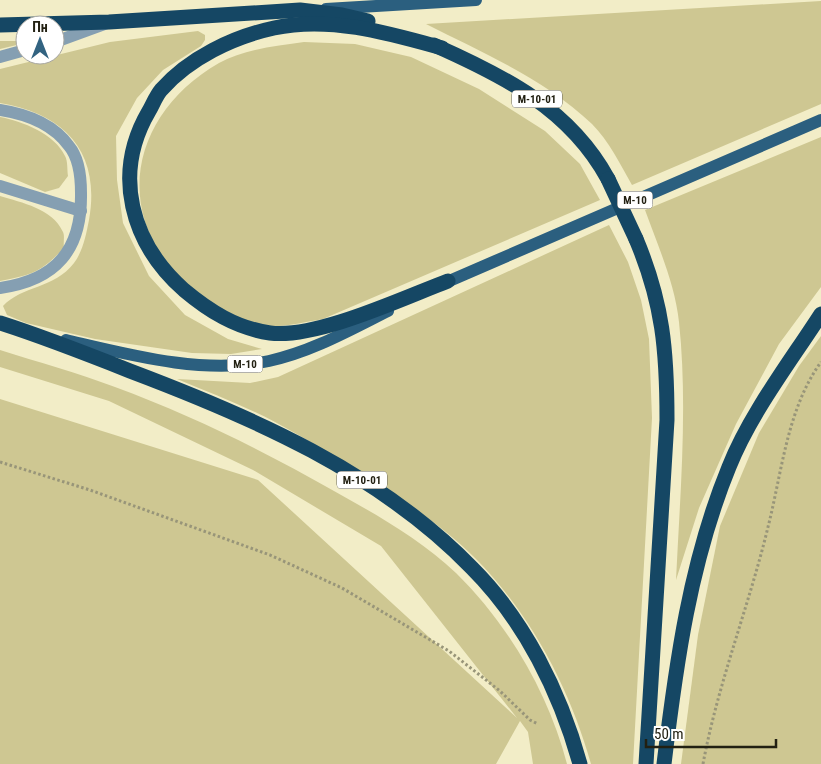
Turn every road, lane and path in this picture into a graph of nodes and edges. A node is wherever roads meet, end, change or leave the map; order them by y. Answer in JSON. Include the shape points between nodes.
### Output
{"nodes":[{"id":1,"x":476,"y":0,"type":"edge"},
{"id":2,"x":315,"y":11,"type":"junction"},
{"id":3,"x":109,"y":22,"type":"junction"},
{"id":4,"x":0,"y":25,"type":"edge"},
{"id":5,"x":65,"y":38,"type":"edge"},
{"id":6,"x":442,"y":48,"type":"junction"},
{"id":7,"x":15,"y":53,"type":"edge"},
{"id":8,"x":0,"y":57,"type":"edge"},
{"id":9,"x":0,"y":110,"type":"edge"},
{"id":10,"x":821,"y":120,"type":"edge"},
{"id":11,"x":0,"y":186,"type":"edge"},
{"id":12,"x":82,"y":212,"type":"junction"},
{"id":13,"x":448,"y":281,"type":"junction"},
{"id":14,"x":0,"y":288,"type":"edge"},
{"id":15,"x":821,"y":314,"type":"edge"},
{"id":16,"x":0,"y":323,"type":"edge"},
{"id":17,"x":27,"y":332,"type":"junction"},
{"id":18,"x":821,"y":362,"type":"edge"},
{"id":19,"x":0,"y":462,"type":"edge"},
{"id":20,"x":538,"y":724,"type":"dead end"},
{"id":21,"x":580,"y":764,"type":"edge"},
{"id":22,"x":646,"y":764,"type":"edge"},
{"id":23,"x":664,"y":764,"type":"edge"},
{"id":24,"x":703,"y":764,"type":"edge"}],
"edges":[{"from":1,"to":2,"type":"main road"},
{"from":2,"to":3,"type":"highway"},
{"from":2,"to":6,"type":"highway","number":"М-10-01","via":[[381,24]]},
{"from":3,"to":4,"type":"highway"},
{"from":3,"to":5,"type":"lane"},
{"from":6,"to":13,"type":"highway","via":[[392,34],[334,26],[274,28],[231,42],[183,70],[161,91],[142,122],[132,148],[128,179],[135,220],[151,252],[171,279],[220,317],[243,326],[271,333],[316,329]]},
{"from":6,"to":22,"type":"highway","number":"М-10-01","bridge":true,"via":[[514,84],[553,112],[586,143],[608,179],[636,239],[657,298],[667,364],[667,420]]},
{"from":7,"to":8,"type":"lane"},
{"from":9,"to":12,"type":"lane","via":[[34,119],[52,128],[70,146],[78,164]]},
{"from":10,"to":13,"type":"main road","number":"М-10"},
{"from":11,"to":12,"type":"lane"},
{"from":12,"to":14,"type":"lane","via":[[70,250],[57,266],[29,282]]},
{"from":13,"to":17,"type":"main road","number":"М-10","via":[[319,344],[291,355],[248,364],[164,360]]},
{"from":15,"to":23,"type":"highway","via":[[752,423],[729,466],[711,516],[678,655]]},
{"from":16,"to":17,"type":"highway","number":"М-10"},
{"from":17,"to":21,"type":"highway","number":"М-10-01","via":[[245,417],[367,483],[422,523],[473,568],[524,635],[551,682],[571,731]]},
{"from":18,"to":24,"type":"path","via":[[802,396],[791,429],[768,527],[710,728]]},
{"from":19,"to":20,"type":"path","via":[[90,490],[270,555],[342,588],[449,651]]}]}
